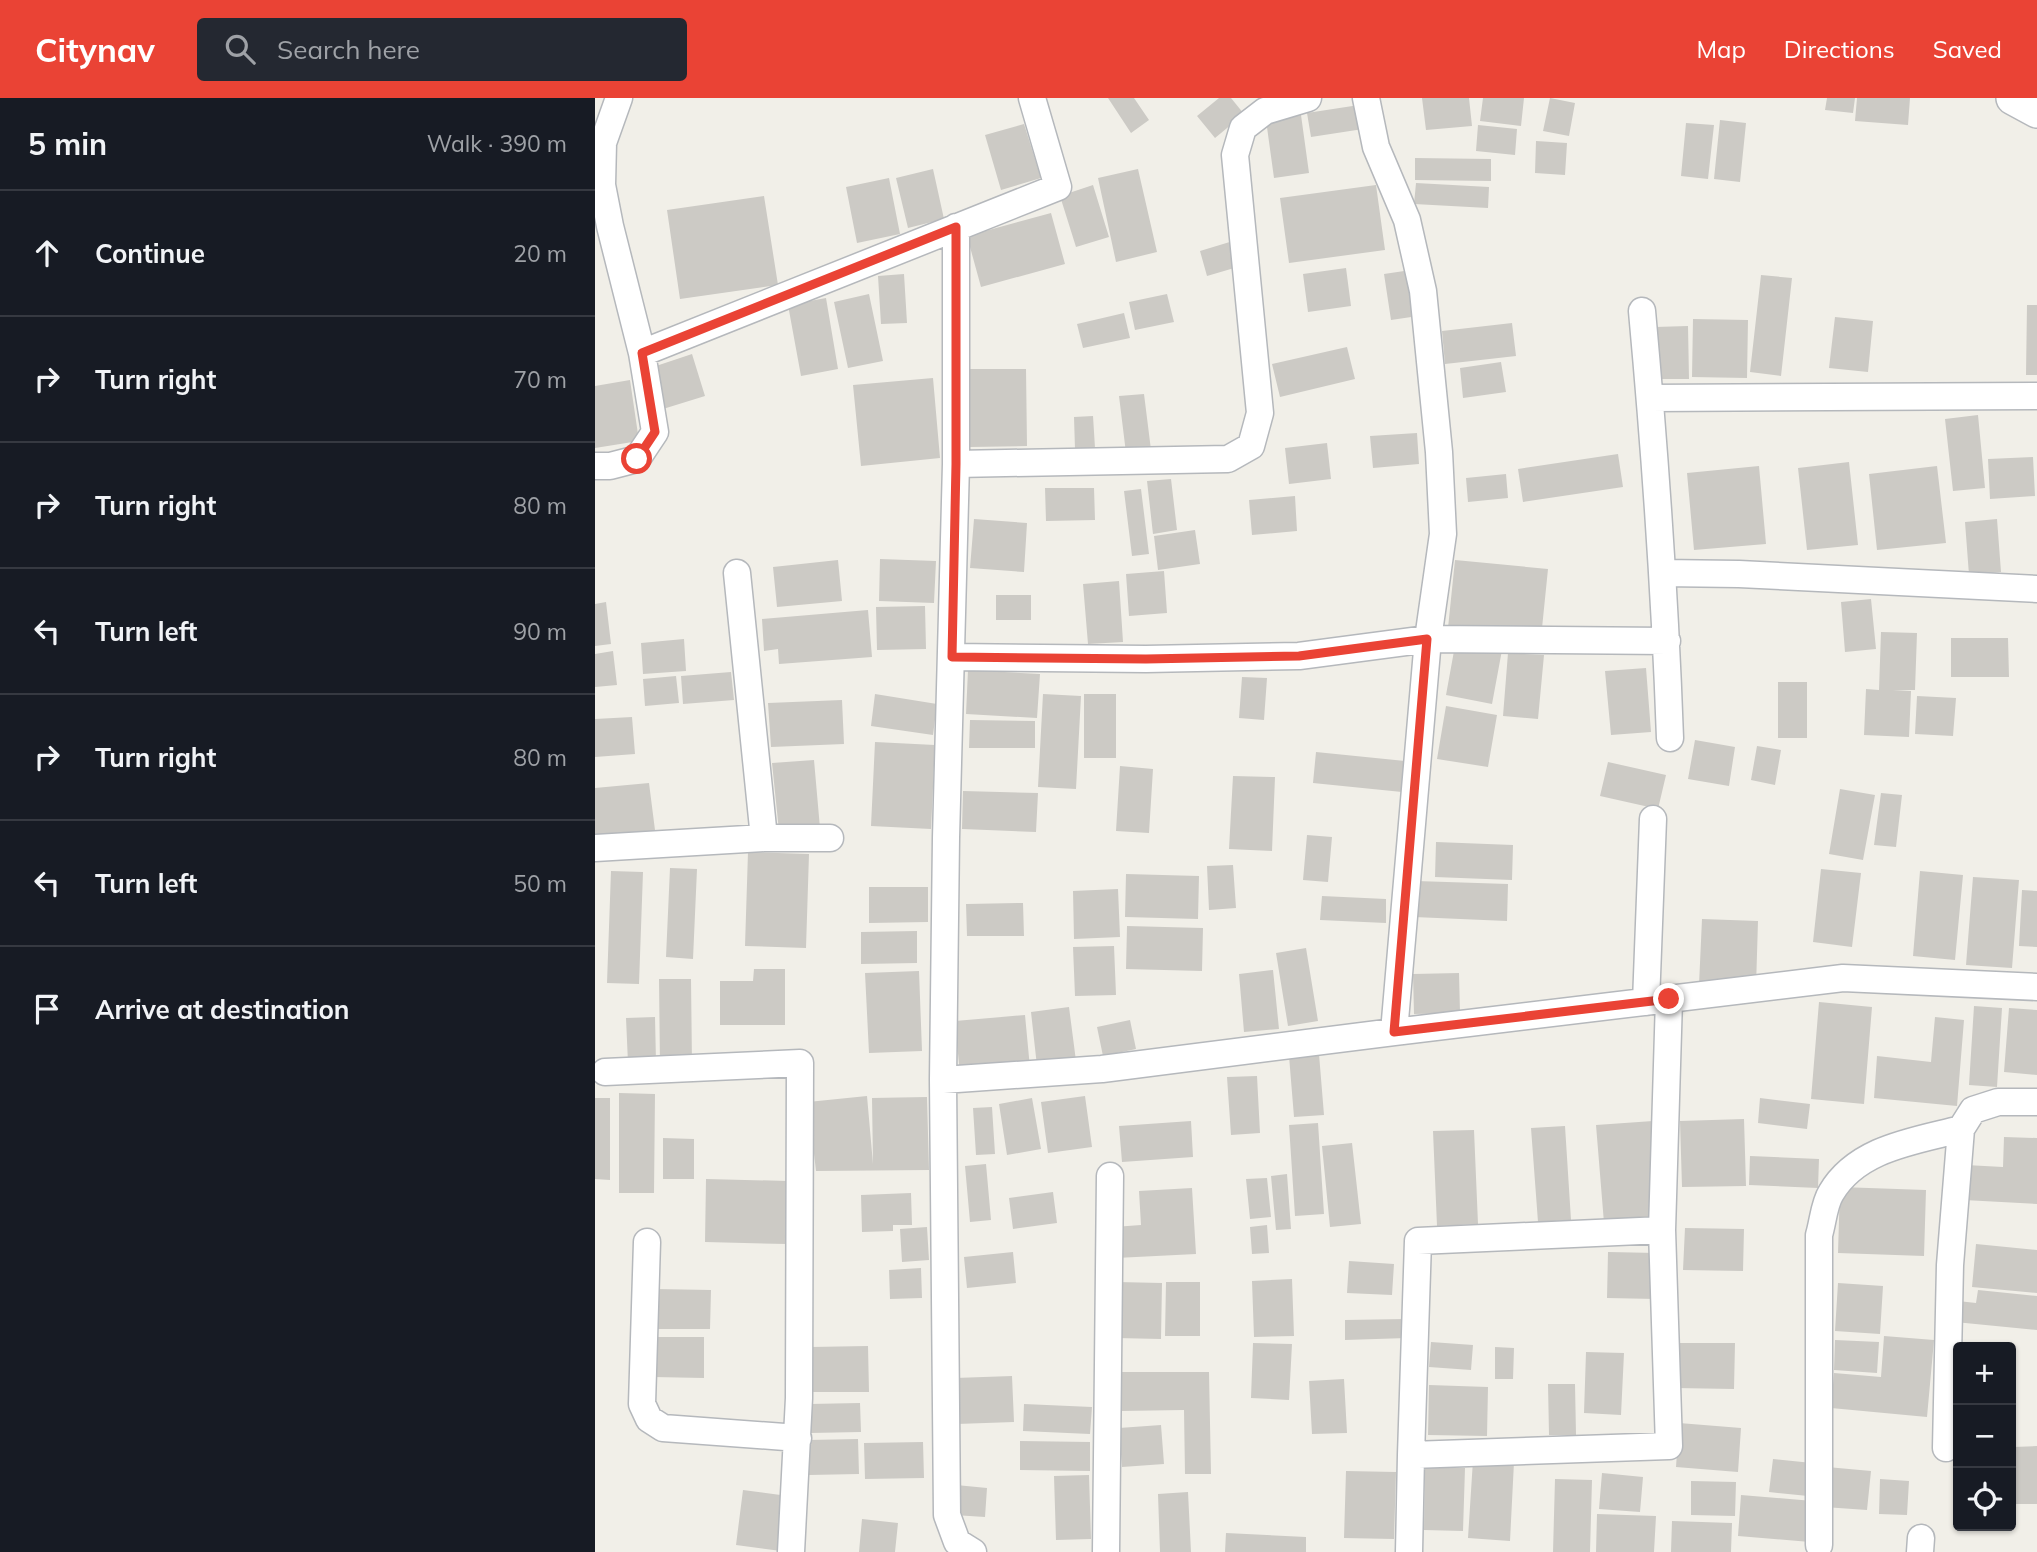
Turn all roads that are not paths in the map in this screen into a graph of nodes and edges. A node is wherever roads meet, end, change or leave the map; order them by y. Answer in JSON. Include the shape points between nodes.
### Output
{"nodes":[{"id":1,"x":618,"y":98,"type":"edge"},
{"id":2,"x":1032,"y":98,"type":"edge"},
{"id":3,"x":1308,"y":98,"type":"edge"},
{"id":4,"x":1366,"y":98,"type":"edge"},
{"id":5,"x":2013,"y":98,"type":"edge"},
{"id":6,"x":2037,"y":111,"type":"edge"},
{"id":7,"x":956,"y":227,"type":"junction"},
{"id":8,"x":1642,"y":311,"type":"dead end"},
{"id":9,"x":642,"y":353,"type":"junction"},
{"id":10,"x":2037,"y":396,"type":"edge"},
{"id":11,"x":1650,"y":398,"type":"junction"},
{"id":12,"x":956,"y":464,"type":"junction"},
{"id":13,"x":595,"y":466,"type":"edge"},
{"id":14,"x":737,"y":573,"type":"dead end"},
{"id":15,"x":1662,"y":573,"type":"junction"},
{"id":16,"x":2037,"y":589,"type":"edge"},
{"id":17,"x":1427,"y":639,"type":"junction"},
{"id":18,"x":1667,"y":641,"type":"junction"},
{"id":19,"x":952,"y":657,"type":"junction"},
{"id":20,"x":1670,"y":738,"type":"dead end"},
{"id":21,"x":1653,"y":819,"type":"dead end"},
{"id":22,"x":764,"y":838,"type":"junction"},
{"id":23,"x":831,"y":838,"type":"dead end"},
{"id":24,"x":595,"y":848,"type":"edge"},
{"id":25,"x":2037,"y":987,"type":"edge"},
{"id":26,"x":1658,"y":1000,"type":"junction"},
{"id":27,"x":1394,"y":1032,"type":"junction"},
{"id":28,"x":605,"y":1072,"type":"dead end"},
{"id":29,"x":943,"y":1080,"type":"junction"},
{"id":30,"x":2037,"y":1102,"type":"edge"},
{"id":31,"x":1961,"y":1129,"type":"junction"},
{"id":32,"x":1110,"y":1176,"type":"dead end"},
{"id":33,"x":1662,"y":1230,"type":"junction"},
{"id":34,"x":647,"y":1242,"type":"dead end"},
{"id":35,"x":798,"y":1438,"type":"junction"},
{"id":36,"x":1945,"y":1448,"type":"dead end"},
{"id":37,"x":1411,"y":1455,"type":"junction"},
{"id":38,"x":1819,"y":1545,"type":"dead end"},
{"id":39,"x":791,"y":1552,"type":"edge"},
{"id":40,"x":974,"y":1552,"type":"edge"},
{"id":41,"x":1106,"y":1552,"type":"edge"},
{"id":42,"x":1409,"y":1552,"type":"edge"}],
"edges":[{"from":1,"to":9,"type":"street","via":[[603,143],[602,185]]},
{"from":2,"to":7,"type":"street","via":[[1058,187]]},
{"from":3,"to":12,"type":"street","via":[[1265,111],[1243,128],[1235,155],[1260,413],[1251,446],[1229,459]]},
{"from":4,"to":17,"type":"street","via":[[1377,147],[1407,220],[1423,291],[1443,534]]},
{"from":5,"to":6,"type":"street"},
{"from":7,"to":9,"type":"street"},
{"from":7,"to":12,"type":"street"},
{"from":8,"to":11,"type":"street"},
{"from":9,"to":13,"type":"street","via":[[655,432],[637,459]]},
{"from":10,"to":11,"type":"street"},
{"from":11,"to":15,"type":"street"},
{"from":12,"to":19,"type":"street"},
{"from":14,"to":22,"type":"street"},
{"from":15,"to":16,"type":"street"},
{"from":15,"to":18,"type":"street"},
{"from":17,"to":18,"type":"street"},
{"from":17,"to":19,"type":"street","via":[[1299,656]]},
{"from":17,"to":27,"type":"street"},
{"from":18,"to":20,"type":"street"},
{"from":19,"to":29,"type":"street"},
{"from":21,"to":26,"type":"street"},
{"from":22,"to":23,"type":"street"},
{"from":22,"to":24,"type":"street"},
{"from":25,"to":26,"type":"street","via":[[1843,978]]},
{"from":26,"to":27,"type":"street"},
{"from":26,"to":33,"type":"street"},
{"from":27,"to":29,"type":"street","via":[[1103,1069]]},
{"from":28,"to":35,"type":"street","via":[[800,1063]]},
{"from":29,"to":40,"type":"street","via":[[947,1515],[957,1542]]},
{"from":30,"to":31,"type":"street","via":[[1998,1101],[1973,1111]]},
{"from":31,"to":36,"type":"street","via":[[1950,1265]]},
{"from":31,"to":38,"type":"street","via":[[1897,1146],[1854,1165],[1830,1194],[1819,1235]]},
{"from":32,"to":41,"type":"street"},
{"from":33,"to":37,"type":"street","via":[[1417,1241]]},
{"from":33,"to":37,"type":"street","via":[[1669,1446]]},
{"from":34,"to":35,"type":"street","via":[[642,1404],[649,1419],[663,1428]]},
{"from":35,"to":39,"type":"street"},
{"from":37,"to":42,"type":"street"}]}
